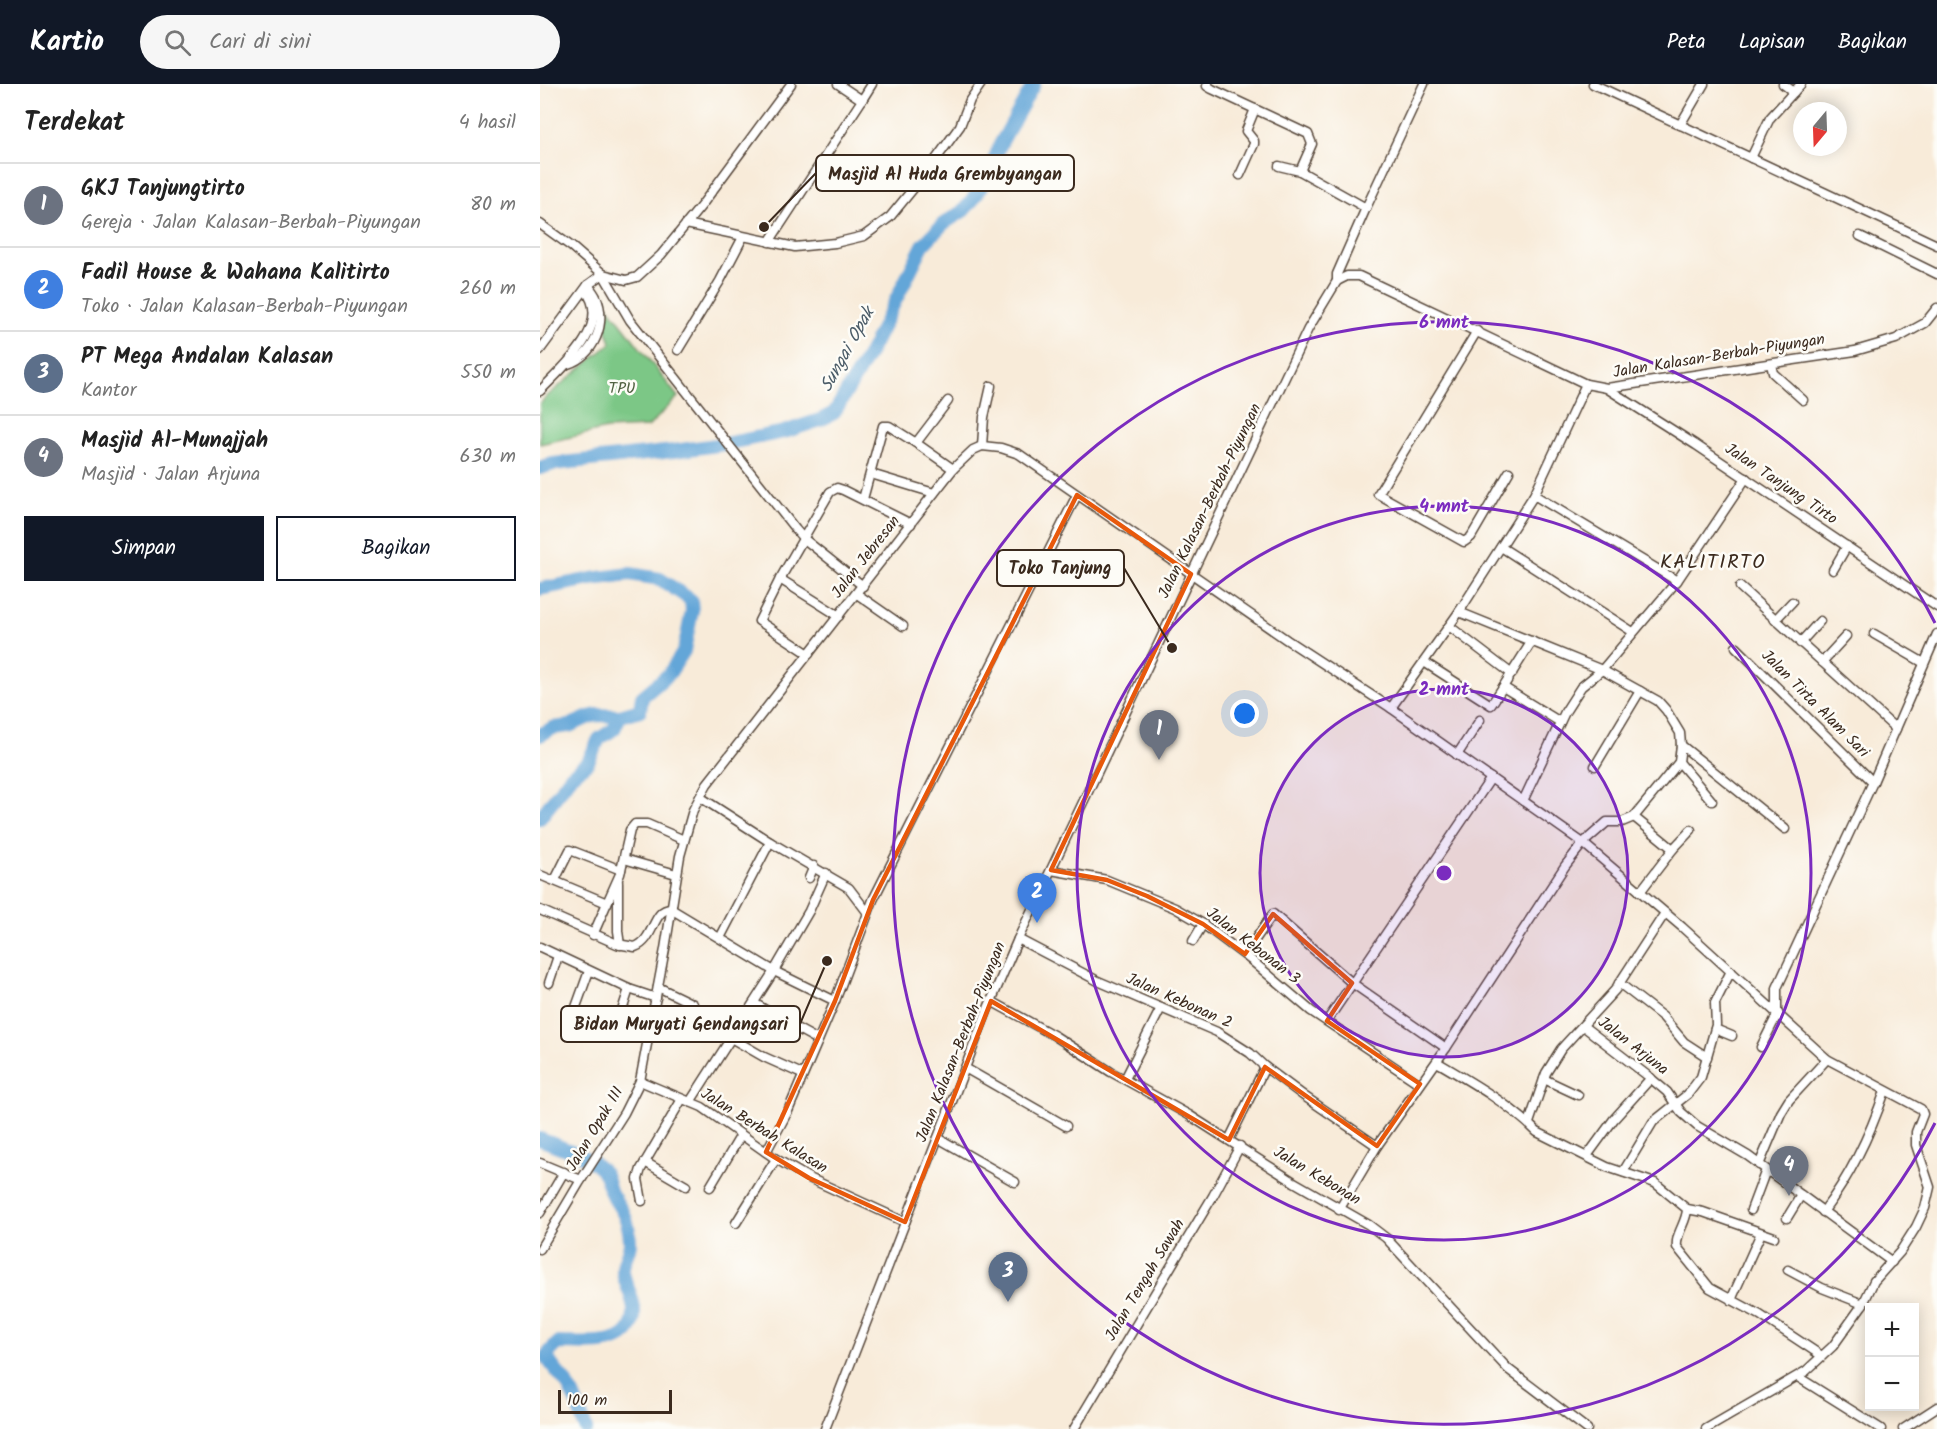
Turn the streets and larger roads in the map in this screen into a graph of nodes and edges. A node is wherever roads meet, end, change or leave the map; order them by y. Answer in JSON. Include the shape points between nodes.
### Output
{"nodes":[{"id":1,"x":791,"y":84,"type":"edge"},
{"id":2,"x":838,"y":84,"type":"edge"},
{"id":3,"x":872,"y":84,"type":"edge"},
{"id":4,"x":981,"y":84,"type":"edge"},
{"id":5,"x":1424,"y":84,"type":"edge"},
{"id":6,"x":1593,"y":84,"type":"edge"},
{"id":7,"x":1704,"y":84,"type":"edge"},
{"id":8,"x":1783,"y":84,"type":"edge"},
{"id":9,"x":1801,"y":84,"type":"edge"},
{"id":10,"x":1206,"y":85,"type":"edge"},
{"id":11,"x":1794,"y":92,"type":"junction"},
{"id":12,"x":862,"y":100,"type":"junction"},
{"id":13,"x":1255,"y":109,"type":"junction"},
{"id":14,"x":1680,"y":125,"type":"junction"},
{"id":15,"x":1751,"y":158,"type":"junction"},
{"id":16,"x":1279,"y":166,"type":"dead end"},
{"id":17,"x":1300,"y":171,"type":"junction"},
{"id":18,"x":1240,"y":175,"type":"dead end"},
{"id":19,"x":1366,"y":208,"type":"junction"},
{"id":20,"x":540,"y":224,"type":"edge"},
{"id":21,"x":686,"y":224,"type":"junction"},
{"id":22,"x":1860,"y":236,"type":"dead end"},
{"id":23,"x":743,"y":237,"type":"junction"},
{"id":24,"x":769,"y":242,"type":"junction"},
{"id":25,"x":1937,"y":245,"type":"edge"},
{"id":26,"x":603,"y":274,"type":"junction"},
{"id":27,"x":1937,"y":274,"type":"edge"},
{"id":28,"x":1337,"y":281,"type":"junction"},
{"id":29,"x":586,"y":288,"type":"junction"},
{"id":30,"x":1937,"y":308,"type":"edge"},
{"id":31,"x":1477,"y":331,"type":"junction"},
{"id":32,"x":540,"y":350,"type":"edge"},
{"id":33,"x":678,"y":350,"type":"dead end"},
{"id":34,"x":1771,"y":364,"type":"junction"},
{"id":35,"x":1586,"y":384,"type":"junction"},
{"id":36,"x":1630,"y":385,"type":"junction"},
{"id":37,"x":991,"y":386,"type":"dead end"},
{"id":38,"x":1607,"y":388,"type":"junction"},
{"id":39,"x":540,"y":391,"type":"edge"},
{"id":40,"x":1626,"y":400,"type":"junction"},
{"id":41,"x":1803,"y":400,"type":"dead end"},
{"id":42,"x":948,"y":401,"type":"dead end"},
{"id":43,"x":916,"y":443,"type":"junction"},
{"id":44,"x":982,"y":446,"type":"junction"},
{"id":45,"x":953,"y":469,"type":"junction"},
{"id":46,"x":1509,"y":472,"type":"dead end"},
{"id":47,"x":871,"y":474,"type":"junction"},
{"id":48,"x":1746,"y":478,"type":"junction"},
{"id":49,"x":934,"y":493,"type":"junction"},
{"id":50,"x":1077,"y":495,"type":"junction"},
{"id":51,"x":1534,"y":495,"type":"junction"},
{"id":52,"x":863,"y":499,"type":"junction"},
{"id":53,"x":911,"y":524,"type":"junction"},
{"id":54,"x":803,"y":538,"type":"junction"},
{"id":55,"x":1847,"y":546,"type":"junction"},
{"id":56,"x":1501,"y":547,"type":"junction"},
{"id":57,"x":1833,"y":570,"type":"dead end"},
{"id":58,"x":1191,"y":574,"type":"junction"},
{"id":59,"x":780,"y":579,"type":"junction"},
{"id":60,"x":1677,"y":581,"type":"junction"},
{"id":61,"x":863,"y":586,"type":"junction"},
{"id":62,"x":1740,"y":587,"type":"dead end"},
{"id":63,"x":1937,"y":591,"type":"edge"},
{"id":64,"x":857,"y":594,"type":"junction"},
{"id":65,"x":1792,"y":602,"type":"dead end"},
{"id":66,"x":1934,"y":604,"type":"edge"},
{"id":67,"x":1459,"y":612,"type":"junction"},
{"id":68,"x":839,"y":616,"type":"junction"},
{"id":69,"x":1776,"y":620,"type":"junction"},
{"id":70,"x":1820,"y":621,"type":"dead end"},
{"id":71,"x":903,"y":626,"type":"dead end"},
{"id":72,"x":1449,"y":626,"type":"junction"},
{"id":73,"x":1633,"y":632,"type":"junction"},
{"id":74,"x":1874,"y":634,"type":"dead end"},
{"id":75,"x":1937,"y":634,"type":"edge"},
{"id":76,"x":1846,"y":636,"type":"dead end"},
{"id":77,"x":1532,"y":641,"type":"junction"},
{"id":78,"x":1800,"y":643,"type":"junction"},
{"id":79,"x":1736,"y":646,"type":"dead end"},
{"id":80,"x":809,"y":654,"type":"junction"},
{"id":81,"x":1424,"y":662,"type":"junction"},
{"id":82,"x":1822,"y":663,"type":"junction"},
{"id":83,"x":1924,"y":663,"type":"junction"},
{"id":84,"x":1602,"y":670,"type":"junction"},
{"id":85,"x":1512,"y":674,"type":"junction"},
{"id":86,"x":1503,"y":687,"type":"junction"},
{"id":87,"x":1640,"y":691,"type":"junction"},
{"id":88,"x":1391,"y":708,"type":"junction"},
{"id":89,"x":1480,"y":720,"type":"dead end"},
{"id":90,"x":1560,"y":722,"type":"junction"},
{"id":91,"x":1896,"y":729,"type":"junction"},
{"id":92,"x":1681,"y":745,"type":"junction"},
{"id":93,"x":1457,"y":755,"type":"junction"},
{"id":94,"x":1679,"y":762,"type":"junction"},
{"id":95,"x":1595,"y":766,"type":"dead end"},
{"id":96,"x":1491,"y":778,"type":"junction"},
{"id":97,"x":1873,"y":782,"type":"junction"},
{"id":98,"x":700,"y":797,"type":"junction"},
{"id":99,"x":1523,"y":801,"type":"junction"},
{"id":100,"x":1712,"y":801,"type":"dead end"},
{"id":101,"x":1634,"y":817,"type":"junction"},
{"id":102,"x":1785,"y":829,"type":"dead end"},
{"id":103,"x":1690,"y":830,"type":"dead end"},
{"id":104,"x":684,"y":840,"type":"junction"},
{"id":105,"x":770,"y":842,"type":"junction"},
{"id":106,"x":1583,"y":843,"type":"junction"},
{"id":107,"x":1673,"y":849,"type":"junction"},
{"id":108,"x":624,"y":859,"type":"junction"},
{"id":109,"x":814,"y":866,"type":"junction"},
{"id":110,"x":1051,"y":870,"type":"junction"},
{"id":111,"x":826,"y":873,"type":"junction"},
{"id":112,"x":676,"y":874,"type":"junction"},
{"id":113,"x":540,"y":875,"type":"edge"},
{"id":114,"x":619,"y":875,"type":"junction"},
{"id":115,"x":809,"y":878,"type":"dead end"},
{"id":116,"x":555,"y":880,"type":"junction"},
{"id":117,"x":1640,"y":892,"type":"junction"},
{"id":118,"x":607,"y":903,"type":"junction"},
{"id":119,"x":671,"y":909,"type":"junction"},
{"id":120,"x":540,"y":910,"type":"edge"},
{"id":121,"x":868,"y":913,"type":"junction"},
{"id":122,"x":1665,"y":913,"type":"junction"},
{"id":123,"x":1203,"y":924,"type":"junction"},
{"id":124,"x":593,"y":935,"type":"junction"},
{"id":125,"x":720,"y":938,"type":"junction"},
{"id":126,"x":1018,"y":939,"type":"junction"},
{"id":127,"x":1193,"y":941,"type":"dead end"},
{"id":128,"x":620,"y":945,"type":"junction"},
{"id":129,"x":540,"y":947,"type":"edge"},
{"id":130,"x":1245,"y":954,"type":"junction"},
{"id":131,"x":558,"y":956,"type":"junction"},
{"id":132,"x":589,"y":971,"type":"junction"},
{"id":133,"x":774,"y":971,"type":"junction"},
{"id":134,"x":1731,"y":971,"type":"junction"},
{"id":135,"x":549,"y":983,"type":"dead end"},
{"id":136,"x":1352,"y":983,"type":"junction"},
{"id":137,"x":1619,"y":983,"type":"junction"},
{"id":138,"x":658,"y":987,"type":"junction"},
{"id":139,"x":1777,"y":988,"type":"junction"},
{"id":140,"x":629,"y":989,"type":"junction"},
{"id":141,"x":1754,"y":992,"type":"junction"},
{"id":142,"x":656,"y":998,"type":"junction"},
{"id":143,"x":835,"y":1001,"type":"junction"},
{"id":144,"x":991,"y":1001,"type":"junction"},
{"id":145,"x":754,"y":1003,"type":"junction"},
{"id":146,"x":693,"y":1004,"type":"dead end"},
{"id":147,"x":1161,"y":1008,"type":"junction"},
{"id":148,"x":1777,"y":1013,"type":"junction"},
{"id":149,"x":1327,"y":1021,"type":"junction"},
{"id":150,"x":1583,"y":1026,"type":"junction"},
{"id":151,"x":1715,"y":1029,"type":"junction"},
{"id":152,"x":1732,"y":1036,"type":"dead end"},
{"id":153,"x":731,"y":1038,"type":"junction"},
{"id":154,"x":818,"y":1040,"type":"junction"},
{"id":155,"x":1761,"y":1047,"type":"dead end"},
{"id":156,"x":1446,"y":1048,"type":"junction"},
{"id":157,"x":1707,"y":1057,"type":"junction"},
{"id":158,"x":1827,"y":1059,"type":"junction"},
{"id":159,"x":1437,"y":1062,"type":"junction"},
{"id":160,"x":1265,"y":1067,"type":"junction"},
{"id":161,"x":965,"y":1068,"type":"junction"},
{"id":162,"x":802,"y":1074,"type":"junction"},
{"id":163,"x":1651,"y":1078,"type":"junction"},
{"id":164,"x":1125,"y":1079,"type":"junction"},
{"id":165,"x":1544,"y":1079,"type":"junction"},
{"id":166,"x":640,"y":1081,"type":"junction"},
{"id":167,"x":1420,"y":1084,"type":"junction"},
{"id":168,"x":1885,"y":1091,"type":"junction"},
{"id":169,"x":1578,"y":1095,"type":"dead end"},
{"id":170,"x":686,"y":1100,"type":"junction"},
{"id":171,"x":1674,"y":1103,"type":"junction"},
{"id":172,"x":1529,"y":1123,"type":"junction"},
{"id":173,"x":1066,"y":1125,"type":"dead end"},
{"id":174,"x":741,"y":1135,"type":"junction"},
{"id":175,"x":938,"y":1138,"type":"junction"},
{"id":176,"x":1229,"y":1140,"type":"junction"},
{"id":177,"x":1240,"y":1146,"type":"junction"},
{"id":178,"x":1377,"y":1146,"type":"junction"},
{"id":179,"x":766,"y":1152,"type":"junction"},
{"id":180,"x":1587,"y":1156,"type":"junction"},
{"id":181,"x":776,"y":1160,"type":"junction"},
{"id":182,"x":645,"y":1162,"type":"junction"},
{"id":183,"x":540,"y":1163,"type":"edge"},
{"id":184,"x":1762,"y":1167,"type":"junction"},
{"id":185,"x":1623,"y":1172,"type":"junction"},
{"id":186,"x":564,"y":1173,"type":"junction"},
{"id":187,"x":583,"y":1177,"type":"junction"},
{"id":188,"x":1015,"y":1182,"type":"dead end"},
{"id":189,"x":686,"y":1186,"type":"dead end"},
{"id":190,"x":710,"y":1187,"type":"dead end"},
{"id":191,"x":1801,"y":1195,"type":"junction"},
{"id":192,"x":642,"y":1201,"type":"dead end"},
{"id":193,"x":1687,"y":1209,"type":"junction"},
{"id":194,"x":1339,"y":1210,"type":"junction"},
{"id":195,"x":1751,"y":1210,"type":"dead end"},
{"id":196,"x":1823,"y":1212,"type":"junction"},
{"id":197,"x":540,"y":1213,"type":"edge"},
{"id":198,"x":1788,"y":1218,"type":"dead end"},
{"id":199,"x":736,"y":1222,"type":"dead end"},
{"id":200,"x":905,"y":1222,"type":"junction"},
{"id":201,"x":1761,"y":1233,"type":"junction"},
{"id":202,"x":1774,"y":1238,"type":"dead end"},
{"id":203,"x":540,"y":1249,"type":"edge"},
{"id":204,"x":1892,"y":1262,"type":"junction"},
{"id":205,"x":1788,"y":1270,"type":"dead end"},
{"id":206,"x":1731,"y":1300,"type":"junction"},
{"id":207,"x":1863,"y":1304,"type":"junction"},
{"id":208,"x":1822,"y":1356,"type":"junction"},
{"id":209,"x":1798,"y":1377,"type":"junction"},
{"id":210,"x":1937,"y":1407,"type":"edge"},
{"id":211,"x":825,"y":1429,"type":"edge"},
{"id":212,"x":1074,"y":1429,"type":"edge"},
{"id":213,"x":1587,"y":1429,"type":"edge"},
{"id":214,"x":1706,"y":1429,"type":"edge"},
{"id":215,"x":1881,"y":1429,"type":"edge"},
{"id":216,"x":1903,"y":1429,"type":"edge"}],
"edges":[{"from":1,"to":21,"type":"street"},
{"from":2,"to":12,"type":"street"},
{"from":3,"to":12,"type":"street"},
{"from":4,"to":24,"type":"street","via":[[960,126],[933,164],[874,231],[835,243],[795,247]]},
{"from":5,"to":19,"type":"street"},
{"from":6,"to":14,"type":"street"},
{"from":7,"to":14,"type":"street"},
{"from":8,"to":11,"type":"street"},
{"from":9,"to":11,"type":"street"},
{"from":10,"to":13,"type":"street"},
{"from":11,"to":15,"type":"street","via":[[1770,118]]},
{"from":12,"to":24,"type":"street"},
{"from":13,"to":17,"type":"street","via":[[1309,136],[1312,144]]},
{"from":13,"to":18,"type":"street","via":[[1246,131],[1254,144]]},
{"from":14,"to":15,"type":"street"},
{"from":15,"to":25,"type":"street"},
{"from":16,"to":17,"type":"street"},
{"from":17,"to":19,"type":"street"},
{"from":19,"to":28,"type":"street"},
{"from":20,"to":26,"type":"street"},
{"from":21,"to":23,"type":"street"},
{"from":21,"to":26,"type":"street","via":[[637,277],[626,280]]},
{"from":22,"to":27,"type":"street"},
{"from":23,"to":24,"type":"street"},
{"from":23,"to":33,"type":"street"},
{"from":26,"to":29,"type":"street"},
{"from":26,"to":54,"type":"street","via":[[630,320]]},
{"from":28,"to":31,"type":"street","name":"Jalan Kalasan-Berbah-Piyungan","via":[[1359,276]]},
{"from":28,"to":58,"type":"street","name":"Jalan Kalasan-Berbah-Piyungan","via":[[1308,329]]},
{"from":29,"to":32,"type":"street"},
{"from":29,"to":39,"type":"street","via":[[596,296],[599,305],[594,342],[585,354],[564,365]]},
{"from":30,"to":34,"type":"street","name":"Jalan Kalasan-Berbah-Piyungan","via":[[1926,323],[1896,339],[1855,351]]},
{"from":31,"to":35,"type":"street","name":"Jalan Kalasan-Berbah-Piyungan"},
{"from":31,"to":46,"type":"street","via":[[1378,494],[1464,542],[1471,537]]},
{"from":34,"to":36,"type":"street","name":"Jalan Kalasan-Berbah-Piyungan"},
{"from":34,"to":41,"type":"street","via":[[1773,373]]},
{"from":35,"to":38,"type":"street","name":"Jalan Kalasan-Berbah-Piyungan"},
{"from":35,"to":51,"type":"street"},
{"from":36,"to":38,"type":"street","name":"Jalan Kalasan-Berbah-Piyungan"},
{"from":36,"to":40,"type":"street"},
{"from":37,"to":44,"type":"street"},
{"from":38,"to":40,"type":"street","name":"Jalan Tanjung Tirto"},
{"from":40,"to":48,"type":"street","name":"Jalan Tanjung Tirto"},
{"from":42,"to":43,"type":"street"},
{"from":43,"to":45,"type":"street"},
{"from":43,"to":47,"type":"street","via":[[884,425]]},
{"from":44,"to":45,"type":"street","name":"Jalan Jebresan"},
{"from":44,"to":50,"type":"street","via":[[1019,454]]},
{"from":45,"to":49,"type":"street","name":"Jalan Jebresan"},
{"from":47,"to":49,"type":"street"},
{"from":47,"to":52,"type":"street"},
{"from":48,"to":55,"type":"street","name":"Jalan Tanjung Tirto"},
{"from":48,"to":60,"type":"street"},
{"from":49,"to":53,"type":"street","name":"Jalan Jebresan"},
{"from":50,"to":58,"type":"street"},
{"from":50,"to":121,"type":"street"},
{"from":51,"to":56,"type":"street"},
{"from":51,"to":60,"type":"street"},
{"from":52,"to":53,"type":"street"},
{"from":52,"to":54,"type":"street","via":[[833,489]]},
{"from":53,"to":61,"type":"street","name":"Jalan Jebresan"},
{"from":54,"to":59,"type":"street"},
{"from":54,"to":61,"type":"street"},
{"from":55,"to":57,"type":"street"},
{"from":55,"to":66,"type":"street","name":"Jalan Tanjung Tirto"},
{"from":56,"to":67,"type":"street"},
{"from":56,"to":73,"type":"street"},
{"from":58,"to":88,"type":"street"},
{"from":58,"to":110,"type":"street","name":"Jalan Kalasan-Berbah-Piyungan"},
{"from":59,"to":68,"type":"street"},
{"from":59,"to":80,"type":"street","via":[[759,621]]},
{"from":60,"to":73,"type":"street"},
{"from":61,"to":64,"type":"street","name":"Jalan Jebresan"},
{"from":62,"to":69,"type":"street"},
{"from":63,"to":66,"type":"street"},
{"from":64,"to":68,"type":"street","name":"Jalan Jebresan"},
{"from":64,"to":71,"type":"street"},
{"from":65,"to":69,"type":"street"},
{"from":67,"to":72,"type":"street"},
{"from":67,"to":77,"type":"street"},
{"from":68,"to":80,"type":"street","name":"Jalan Jebresan"},
{"from":69,"to":78,"type":"street"},
{"from":70,"to":78,"type":"street"},
{"from":72,"to":81,"type":"street"},
{"from":72,"to":85,"type":"street"},
{"from":73,"to":84,"type":"street"},
{"from":74,"to":83,"type":"street"},
{"from":75,"to":83,"type":"street"},
{"from":76,"to":82,"type":"street"},
{"from":77,"to":84,"type":"street"},
{"from":77,"to":85,"type":"street"},
{"from":78,"to":82,"type":"street"},
{"from":79,"to":97,"type":"street","name":"Jalan Tirta Alam Sari"},
{"from":80,"to":98,"type":"street","name":"Jalan Jebresan"},
{"from":81,"to":86,"type":"street","via":[[1491,705]]},
{"from":81,"to":88,"type":"street"},
{"from":82,"to":91,"type":"street"},
{"from":83,"to":91,"type":"street"},
{"from":84,"to":87,"type":"street"},
{"from":84,"to":90,"type":"street","via":[[1581,687]]},
{"from":85,"to":86,"type":"street"},
{"from":86,"to":90,"type":"street"},
{"from":87,"to":92,"type":"street","via":[[1666,710],[1680,733]]},
{"from":87,"to":95,"type":"street"},
{"from":88,"to":93,"type":"street"},
{"from":89,"to":93,"type":"street"},
{"from":90,"to":99,"type":"street"},
{"from":91,"to":97,"type":"street"},
{"from":92,"to":94,"type":"street"},
{"from":92,"to":102,"type":"street"},
{"from":93,"to":96,"type":"street"},
{"from":94,"to":100,"type":"street"},
{"from":94,"to":101,"type":"street"},
{"from":96,"to":99,"type":"street"},
{"from":96,"to":136,"type":"street"},
{"from":97,"to":139,"type":"street"},
{"from":98,"to":104,"type":"street","name":"Jalan Jebresan"},
{"from":98,"to":105,"type":"street"},
{"from":99,"to":106,"type":"street"},
{"from":101,"to":106,"type":"street","via":[[1607,822]]},
{"from":101,"to":107,"type":"street"},
{"from":103,"to":107,"type":"street"},
{"from":104,"to":108,"type":"street","via":[[647,824],[635,824],[626,840]]},
{"from":104,"to":112,"type":"street","name":"Jalan Jebresan"},
{"from":105,"to":109,"type":"street"},
{"from":105,"to":125,"type":"street"},
{"from":106,"to":117,"type":"street"},
{"from":106,"to":156,"type":"street"},
{"from":107,"to":117,"type":"street"},
{"from":108,"to":112,"type":"street"},
{"from":108,"to":114,"type":"street"},
{"from":109,"to":111,"type":"street"},
{"from":109,"to":115,"type":"street"},
{"from":110,"to":123,"type":"street","name":"Jalan Kebonan 3","via":[[1107,880]]},
{"from":110,"to":126,"type":"street","name":"Jalan Kalasan-Berbah-Piyungan"},
{"from":111,"to":121,"type":"street","via":[[849,888]]},
{"from":111,"to":133,"type":"street"},
{"from":112,"to":119,"type":"street","name":"Jalan Jebresan"},
{"from":113,"to":116,"type":"street"},
{"from":114,"to":116,"type":"street","via":[[570,850]]},
{"from":114,"to":118,"type":"street"},
{"from":114,"to":128,"type":"street"},
{"from":116,"to":118,"type":"street"},
{"from":117,"to":122,"type":"street"},
{"from":118,"to":124,"type":"street"},
{"from":119,"to":125,"type":"street"},
{"from":119,"to":128,"type":"street","via":[[659,915],[644,943],[635,947]]},
{"from":119,"to":138,"type":"street","name":"Jalan Opak III"},
{"from":120,"to":124,"type":"street"},
{"from":121,"to":143,"type":"street"},
{"from":122,"to":134,"type":"street"},
{"from":122,"to":137,"type":"street"},
{"from":123,"to":127,"type":"street"},
{"from":123,"to":130,"type":"street","name":"Jalan Kebonan 3"},
{"from":124,"to":128,"type":"street"},
{"from":125,"to":133,"type":"street"},
{"from":126,"to":144,"type":"street","name":"Jalan Kalasan-Berbah-Piyungan"},
{"from":126,"to":147,"type":"street","name":"Jalan Kebonan 2","via":[[1098,981]]},
{"from":129,"to":131,"type":"street"},
{"from":130,"to":136,"type":"street","via":[[1273,914]]},
{"from":130,"to":149,"type":"street","name":"Jalan Kebonan 3"},
{"from":131,"to":132,"type":"street"},
{"from":131,"to":135,"type":"street"},
{"from":132,"to":140,"type":"street"},
{"from":132,"to":140,"type":"street","via":[[576,1006],[580,1014],[617,1026]]},
{"from":133,"to":143,"type":"street"},
{"from":133,"to":145,"type":"street"},
{"from":134,"to":141,"type":"street"},
{"from":134,"to":151,"type":"street","via":[[1715,1004]]},
{"from":136,"to":149,"type":"street"},
{"from":136,"to":156,"type":"street"},
{"from":137,"to":150,"type":"street"},
{"from":137,"to":157,"type":"street","via":[[1663,1017],[1684,1042]]},
{"from":138,"to":142,"type":"street","name":"Jalan Opak III"},
{"from":138,"to":146,"type":"street"},
{"from":139,"to":141,"type":"street","via":[[1763,994]]},
{"from":139,"to":148,"type":"street"},
{"from":140,"to":142,"type":"street"},
{"from":141,"to":148,"type":"street"},
{"from":142,"to":166,"type":"street","name":"Jalan Opak III"},
{"from":143,"to":154,"type":"street"},
{"from":144,"to":161,"type":"street","name":"Jalan Kalasan-Berbah-Piyungan"},
{"from":144,"to":164,"type":"street","name":"Jalan Kebonan"},
{"from":145,"to":153,"type":"street"},
{"from":145,"to":154,"type":"street"},
{"from":147,"to":160,"type":"street","name":"Jalan Kebonan 2","via":[[1217,1032]]},
{"from":147,"to":164,"type":"street"},
{"from":148,"to":155,"type":"street"},
{"from":148,"to":158,"type":"street"},
{"from":149,"to":167,"type":"street","name":"Jalan Kebonan 3"},
{"from":150,"to":163,"type":"street","name":"Jalan Arjuna"},
{"from":150,"to":165,"type":"street","via":[[1562,1049]]},
{"from":151,"to":152,"type":"street"},
{"from":151,"to":157,"type":"street"},
{"from":153,"to":162,"type":"street"},
{"from":153,"to":170,"type":"street"},
{"from":154,"to":162,"type":"street"},
{"from":156,"to":159,"type":"street"},
{"from":157,"to":171,"type":"street","via":[[1695,1086]]},
{"from":158,"to":168,"type":"street"},
{"from":158,"to":184,"type":"street","via":[[1781,1113]]},
{"from":159,"to":167,"type":"street"},
{"from":159,"to":172,"type":"street"},
{"from":160,"to":176,"type":"street"},
{"from":160,"to":178,"type":"street","name":"Jalan Kebonan 2"},
{"from":161,"to":173,"type":"street"},
{"from":161,"to":175,"type":"street","name":"Jalan Kalasan-Berbah-Piyungan"},
{"from":162,"to":179,"type":"street"},
{"from":163,"to":171,"type":"street","name":"Jalan Arjuna"},
{"from":163,"to":180,"type":"street"},
{"from":164,"to":176,"type":"street","name":"Jalan Kebonan"},
{"from":165,"to":169,"type":"street"},
{"from":165,"to":172,"type":"street"},
{"from":166,"to":170,"type":"street","name":"Jalan Berbah Kalasan"},
{"from":166,"to":187,"type":"street","name":"Jalan Opak III"},
{"from":167,"to":178,"type":"street"},
{"from":168,"to":196,"type":"street","via":[[1860,1155]]},
{"from":168,"to":204,"type":"street","via":[[1923,1111],[1916,1145],[1930,1187],[1916,1227]]},
{"from":170,"to":174,"type":"street","name":"Jalan Berbah Kalasan"},
{"from":170,"to":182,"type":"street"},
{"from":171,"to":184,"type":"street","name":"Jalan Arjuna","via":[[1697,1126]]},
{"from":171,"to":185,"type":"street","via":[[1653,1122]]},
{"from":172,"to":180,"type":"street","via":[[1537,1132]]},
{"from":174,"to":179,"type":"street","name":"Jalan Berbah Kalasan"},
{"from":174,"to":190,"type":"street"},
{"from":175,"to":188,"type":"street"},
{"from":175,"to":200,"type":"street","name":"Jalan Kalasan-Berbah-Piyungan"},
{"from":176,"to":177,"type":"street","name":"Jalan Kebonan"},
{"from":177,"to":194,"type":"street","name":"Jalan Kebonan"},
{"from":177,"to":212,"type":"street","name":"Jalan Tengah Sawah"},
{"from":178,"to":194,"type":"street"},
{"from":179,"to":181,"type":"street","name":"Jalan Berbah Kalasan"},
{"from":180,"to":185,"type":"street"},
{"from":181,"to":199,"type":"street"},
{"from":181,"to":200,"type":"street","name":"Jalan Berbah Kalasan"},
{"from":182,"to":189,"type":"street"},
{"from":182,"to":192,"type":"street","via":[[639,1174]]},
{"from":183,"to":186,"type":"street"},
{"from":184,"to":191,"type":"street","name":"Jalan Arjuna"},
{"from":184,"to":195,"type":"street"},
{"from":185,"to":193,"type":"street","via":[[1654,1183]]},
{"from":186,"to":187,"type":"street"},
{"from":186,"to":197,"type":"street"},
{"from":187,"to":203,"type":"street","name":"Jalan Opak III"},
{"from":191,"to":196,"type":"street","name":"Jalan Arjuna"},
{"from":191,"to":198,"type":"street"},
{"from":193,"to":201,"type":"street"},
{"from":193,"to":206,"type":"street","via":[[1677,1247],[1710,1288]]},
{"from":194,"to":213,"type":"street","name":"Jalan Kebonan","via":[[1386,1238],[1508,1368]]},
{"from":196,"to":204,"type":"street","name":"Jalan Arjuna"},
{"from":200,"to":211,"type":"street","name":"Jalan Kalasan-Berbah-Piyungan"},
{"from":201,"to":202,"type":"street"},
{"from":201,"to":206,"type":"street"},
{"from":204,"to":207,"type":"street","via":[[1874,1281]]},
{"from":205,"to":207,"type":"street"},
{"from":206,"to":208,"type":"street"},
{"from":207,"to":208,"type":"street"},
{"from":208,"to":209,"type":"street"},
{"from":209,"to":214,"type":"street"},
{"from":209,"to":215,"type":"street"},
{"from":210,"to":216,"type":"street"}]}
